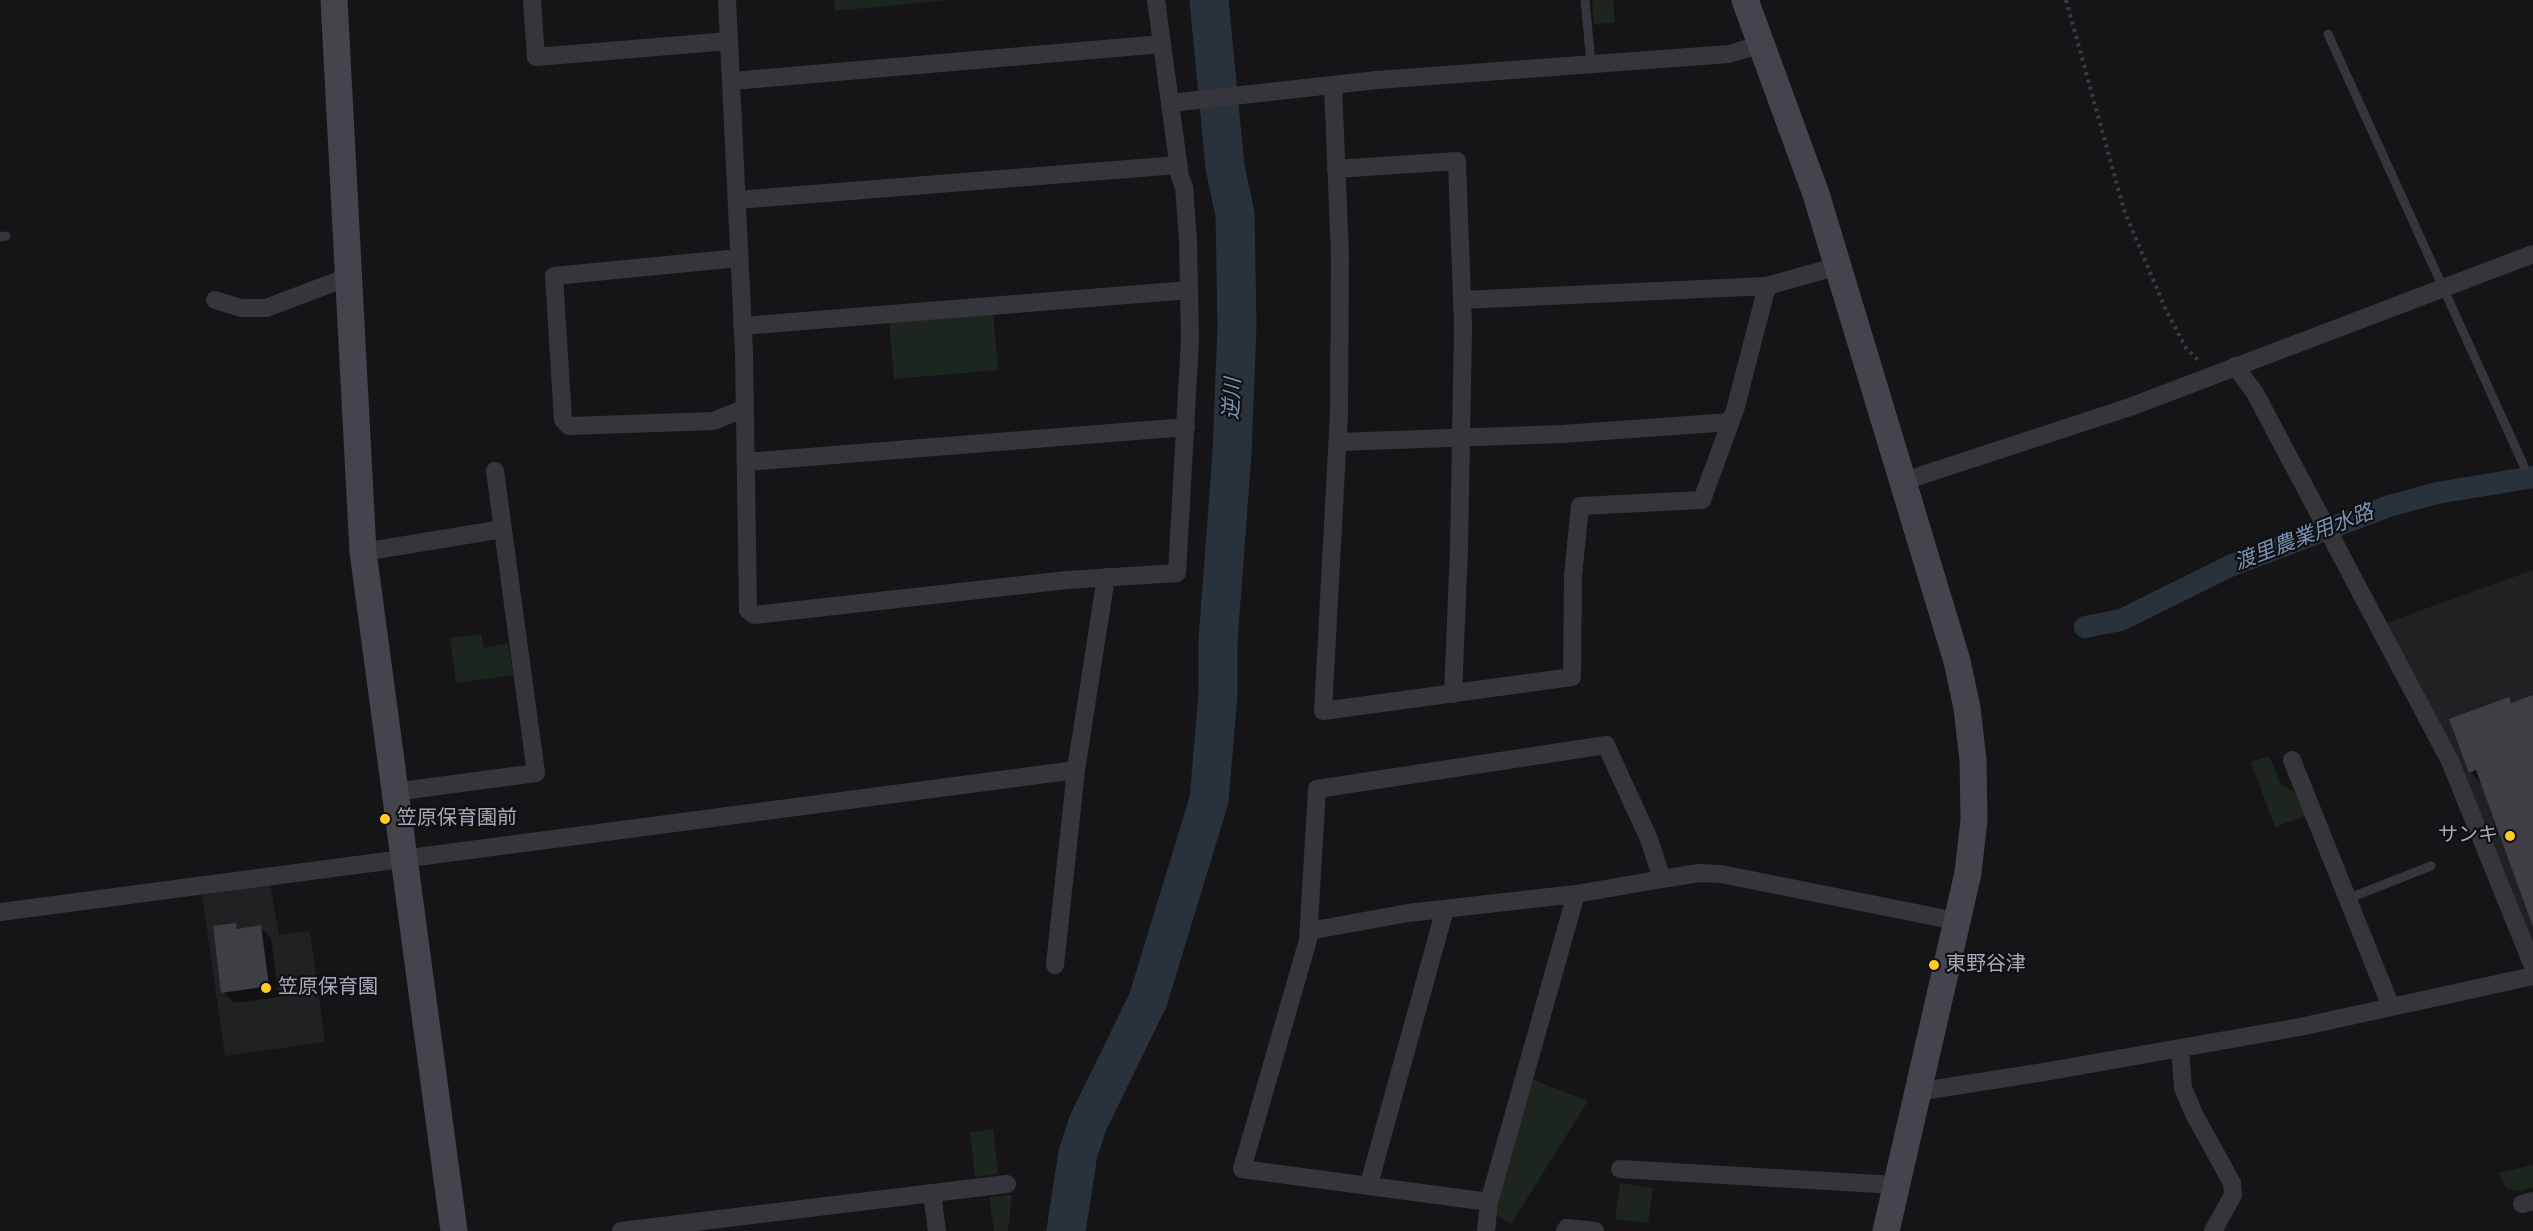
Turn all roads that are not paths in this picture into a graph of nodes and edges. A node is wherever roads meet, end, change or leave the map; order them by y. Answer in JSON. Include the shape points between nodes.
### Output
{"nodes":[{"id":1,"x":334,"y":0,"type":"edge"},
{"id":2,"x":532,"y":0,"type":"edge"},
{"id":3,"x":727,"y":0,"type":"edge"},
{"id":4,"x":1156,"y":0,"type":"edge"},
{"id":5,"x":1585,"y":0,"type":"edge"},
{"id":6,"x":1745,"y":0,"type":"edge"},
{"id":7,"x":2328,"y":34,"type":"dead end"},
{"id":8,"x":729,"y":41,"type":"junction"},
{"id":9,"x":1162,"y":44,"type":"junction"},
{"id":10,"x":1762,"y":44,"type":"junction"},
{"id":11,"x":1590,"y":63,"type":"junction"},
{"id":12,"x":732,"y":81,"type":"junction"},
{"id":13,"x":1333,"y":86,"type":"junction"},
{"id":14,"x":1170,"y":103,"type":"junction"},
{"id":15,"x":1178,"y":165,"type":"junction"},
{"id":16,"x":1336,"y":169,"type":"junction"},
{"id":17,"x":737,"y":200,"type":"junction"},
{"id":18,"x":2533,"y":254,"type":"edge"},
{"id":19,"x":739,"y":258,"type":"junction"},
{"id":20,"x":1838,"y":266,"type":"junction"},
{"id":21,"x":348,"y":277,"type":"junction"},
{"id":22,"x":1767,"y":286,"type":"junction"},
{"id":23,"x":2444,"y":288,"type":"junction"},
{"id":24,"x":1189,"y":290,"type":"junction"},
{"id":25,"x":215,"y":300,"type":"dead end"},
{"id":26,"x":1462,"y":300,"type":"junction"},
{"id":27,"x":742,"y":326,"type":"junction"},
{"id":28,"x":2235,"y":366,"type":"junction"},
{"id":29,"x":745,"y":408,"type":"junction"},
{"id":30,"x":1730,"y":422,"type":"junction"},
{"id":31,"x":1186,"y":426,"type":"junction"},
{"id":32,"x":1461,"y":437,"type":"junction"},
{"id":33,"x":1338,"y":441,"type":"junction"},
{"id":34,"x":746,"y":462,"type":"junction"},
{"id":35,"x":2524,"y":466,"type":"dead end"},
{"id":36,"x":495,"y":471,"type":"dead end"},
{"id":37,"x":1901,"y":482,"type":"junction"},
{"id":38,"x":503,"y":529,"type":"junction"},
{"id":39,"x":363,"y":552,"type":"junction"},
{"id":40,"x":1106,"y":577,"type":"junction"},
{"id":41,"x":1453,"y":694,"type":"junction"},
{"id":42,"x":2292,"y":760,"type":"dead end"},
{"id":43,"x":1076,"y":770,"type":"junction"},
{"id":44,"x":394,"y":792,"type":"junction"},
{"id":45,"x":403,"y":861,"type":"junction"},
{"id":46,"x":2431,"y":866,"type":"dead end"},
{"id":47,"x":1662,"y":879,"type":"junction"},
{"id":48,"x":1576,"y":894,"type":"junction"},
{"id":49,"x":2347,"y":899,"type":"junction"},
{"id":50,"x":1445,"y":909,"type":"junction"},
{"id":51,"x":0,"y":912,"type":"edge"},
{"id":52,"x":1956,"y":921,"type":"junction"},
{"id":53,"x":1309,"y":931,"type":"junction"},
{"id":54,"x":1055,"y":965,"type":"dead end"},
{"id":55,"x":2533,"y":966,"type":"edge"},
{"id":56,"x":2533,"y":976,"type":"edge"},
{"id":57,"x":2391,"y":1007,"type":"junction"},
{"id":58,"x":2180,"y":1048,"type":"junction"},
{"id":59,"x":1916,"y":1092,"type":"junction"},
{"id":60,"x":1620,"y":1169,"type":"dead end"},
{"id":61,"x":1007,"y":1184,"type":"dead end"},
{"id":62,"x":1369,"y":1184,"type":"junction"},
{"id":63,"x":1896,"y":1185,"type":"junction"},
{"id":64,"x":932,"y":1193,"type":"junction"},
{"id":65,"x":1489,"y":1202,"type":"junction"},
{"id":66,"x":699,"y":1226,"type":"edge"},
{"id":67,"x":454,"y":1231,"type":"edge"},
{"id":68,"x":621,"y":1231,"type":"edge"},
{"id":69,"x":937,"y":1231,"type":"edge"},
{"id":70,"x":1486,"y":1231,"type":"edge"},
{"id":71,"x":1565,"y":1231,"type":"edge"},
{"id":72,"x":1595,"y":1231,"type":"edge"},
{"id":73,"x":1886,"y":1231,"type":"edge"},
{"id":74,"x":2213,"y":1231,"type":"edge"}],
"edges":[{"from":1,"to":21,"type":"street"},
{"from":2,"to":8,"type":"street","via":[[536,57]]},
{"from":3,"to":8,"type":"street"},
{"from":4,"to":9,"type":"street"},
{"from":5,"to":11,"type":"lane"},
{"from":6,"to":10,"type":"street"},
{"from":7,"to":23,"type":"lane"},
{"from":8,"to":12,"type":"street"},
{"from":9,"to":12,"type":"street"},
{"from":9,"to":14,"type":"street"},
{"from":10,"to":11,"type":"street","via":[[1729,54]]},
{"from":10,"to":20,"type":"street"},
{"from":11,"to":13,"type":"street"},
{"from":12,"to":17,"type":"street"},
{"from":13,"to":14,"type":"street"},
{"from":13,"to":16,"type":"street"},
{"from":14,"to":15,"type":"street"},
{"from":15,"to":17,"type":"street"},
{"from":15,"to":24,"type":"street","via":[[1184,188]]},
{"from":16,"to":26,"type":"street","via":[[1456,161]]},
{"from":16,"to":33,"type":"street","via":[[1340,256]]},
{"from":17,"to":19,"type":"street"},
{"from":18,"to":23,"type":"street"},
{"from":19,"to":27,"type":"street"},
{"from":19,"to":29,"type":"street","via":[[554,276],[563,420],[569,426],[714,421]]},
{"from":20,"to":22,"type":"street"},
{"from":20,"to":37,"type":"street"},
{"from":21,"to":25,"type":"street","via":[[266,308],[241,308]]},
{"from":21,"to":39,"type":"street"},
{"from":22,"to":26,"type":"street"},
{"from":22,"to":30,"type":"street"},
{"from":23,"to":28,"type":"street"},
{"from":23,"to":35,"type":"lane"},
{"from":24,"to":27,"type":"street"},
{"from":24,"to":31,"type":"street"},
{"from":26,"to":32,"type":"street"},
{"from":27,"to":29,"type":"street"},
{"from":28,"to":37,"type":"street","via":[[2130,407]]},
{"from":28,"to":55,"type":"street","via":[[2255,393],[2450,761]]},
{"from":29,"to":34,"type":"street"},
{"from":30,"to":32,"type":"street"},
{"from":30,"to":41,"type":"street","via":[[1702,500],[1580,506],[1573,576],[1572,677]]},
{"from":31,"to":34,"type":"street"},
{"from":31,"to":40,"type":"street","via":[[1177,573]]},
{"from":32,"to":33,"type":"street"},
{"from":32,"to":41,"type":"street"},
{"from":33,"to":41,"type":"street","via":[[1323,711]]},
{"from":34,"to":40,"type":"street","via":[[748,610],[754,615]]},
{"from":36,"to":38,"type":"street"},
{"from":37,"to":52,"type":"street","via":[[1957,661],[1968,718],[1974,820],[1968,873]]},
{"from":38,"to":39,"type":"street"},
{"from":38,"to":44,"type":"street","via":[[536,772]]},
{"from":39,"to":44,"type":"street"},
{"from":40,"to":43,"type":"street"},
{"from":42,"to":49,"type":"street"},
{"from":43,"to":45,"type":"street"},
{"from":43,"to":54,"type":"street"},
{"from":44,"to":45,"type":"street"},
{"from":45,"to":51,"type":"street"},
{"from":45,"to":67,"type":"street"},
{"from":46,"to":49,"type":"lane"},
{"from":47,"to":48,"type":"street"},
{"from":47,"to":52,"type":"street","via":[[1721,874]]},
{"from":47,"to":53,"type":"street","via":[[1606,745],[1478,763],[1317,789]]},
{"from":48,"to":50,"type":"street"},
{"from":48,"to":65,"type":"street"},
{"from":49,"to":57,"type":"street"},
{"from":50,"to":53,"type":"street"},
{"from":50,"to":62,"type":"street"},
{"from":52,"to":59,"type":"street"},
{"from":53,"to":62,"type":"street","via":[[1242,1169]]},
{"from":56,"to":57,"type":"street"},
{"from":57,"to":58,"type":"street"},
{"from":58,"to":59,"type":"street"},
{"from":58,"to":74,"type":"street","via":[[2183,1088],[2232,1183],[2233,1195]]},
{"from":59,"to":63,"type":"street"},
{"from":60,"to":63,"type":"street"},
{"from":61,"to":64,"type":"street"},
{"from":62,"to":65,"type":"street"},
{"from":63,"to":73,"type":"street"},
{"from":64,"to":66,"type":"street"},
{"from":64,"to":69,"type":"street"},
{"from":65,"to":70,"type":"street"},
{"from":66,"to":68,"type":"street"},
{"from":71,"to":72,"type":"street"}]}
